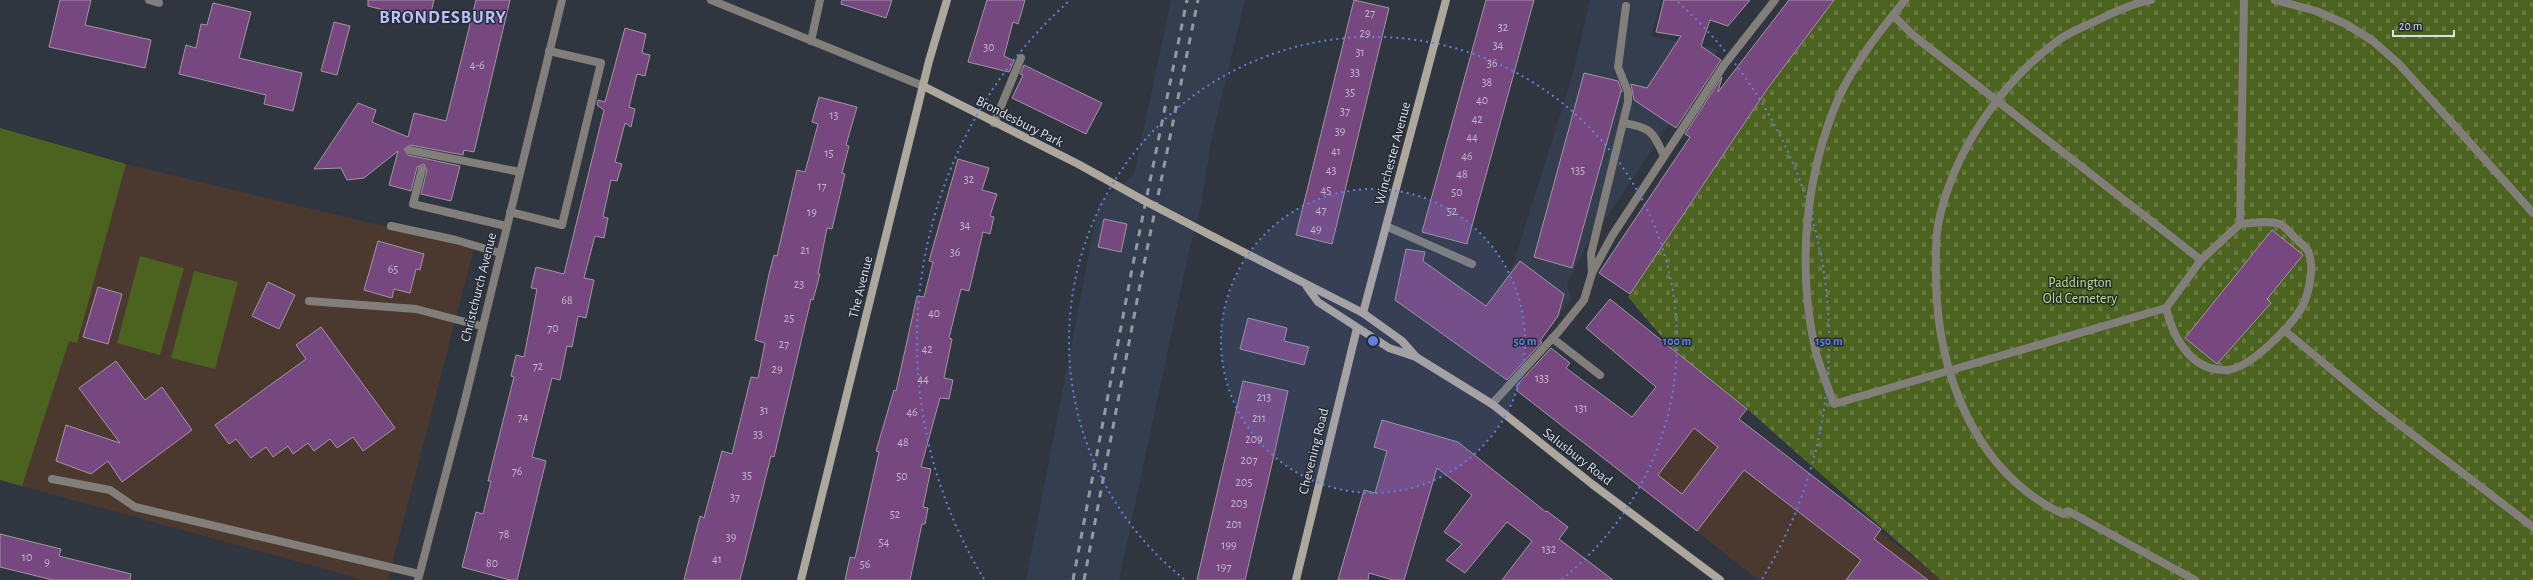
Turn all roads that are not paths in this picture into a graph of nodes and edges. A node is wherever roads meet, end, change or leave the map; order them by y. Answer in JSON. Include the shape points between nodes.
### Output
{"nodes":[{"id":1,"x":148,"y":0,"type":"edge"},
{"id":2,"x":562,"y":0,"type":"edge"},
{"id":3,"x":711,"y":0,"type":"edge"},
{"id":4,"x":820,"y":0,"type":"edge"},
{"id":5,"x":947,"y":0,"type":"edge"},
{"id":6,"x":1446,"y":0,"type":"edge"},
{"id":7,"x":1775,"y":0,"type":"edge"},
{"id":8,"x":1905,"y":0,"type":"edge"},
{"id":9,"x":2151,"y":0,"type":"edge"},
{"id":10,"x":2244,"y":0,"type":"edge"},
{"id":11,"x":2275,"y":0,"type":"edge"},
{"id":12,"x":159,"y":3,"type":"dead end"},
{"id":13,"x":1626,"y":6,"type":"dead end"},
{"id":14,"x":1893,"y":15,"type":"junction"},
{"id":15,"x":811,"y":41,"type":"junction"},
{"id":16,"x":550,"y":51,"type":"junction"},
{"id":17,"x":1021,"y":58,"type":"dead end"},
{"id":18,"x":923,"y":86,"type":"junction"},
{"id":19,"x":1997,"y":101,"type":"junction"},
{"id":20,"x":994,"y":123,"type":"junction"},
{"id":21,"x":1623,"y":124,"type":"junction"},
{"id":22,"x":409,"y":150,"type":"dead end"},
{"id":23,"x":1664,"y":156,"type":"junction"},
{"id":24,"x":422,"y":169,"type":"dead end"},
{"id":25,"x":520,"y":172,"type":"junction"},
{"id":26,"x":510,"y":212,"type":"junction"},
{"id":27,"x":2533,"y":212,"type":"edge"},
{"id":28,"x":2240,"y":224,"type":"junction"},
{"id":29,"x":391,"y":226,"type":"dead end"},
{"id":30,"x":506,"y":226,"type":"junction"},
{"id":31,"x":1386,"y":226,"type":"junction"},
{"id":32,"x":500,"y":253,"type":"junction"},
{"id":33,"x":2201,"y":260,"type":"junction"},
{"id":34,"x":1472,"y":264,"type":"dead end"},
{"id":35,"x":1592,"y":273,"type":"junction"},
{"id":36,"x":1307,"y":287,"type":"junction"},
{"id":37,"x":308,"y":301,"type":"dead end"},
{"id":38,"x":2166,"y":308,"type":"junction"},
{"id":39,"x":1362,"y":313,"type":"junction"},
{"id":40,"x":481,"y":326,"type":"junction"},
{"id":41,"x":1357,"y":328,"type":"junction"},
{"id":42,"x":2284,"y":330,"type":"junction"},
{"id":43,"x":1552,"y":338,"type":"junction"},
{"id":44,"x":1416,"y":357,"type":"junction"},
{"id":45,"x":1950,"y":371,"type":"junction"},
{"id":46,"x":1600,"y":375,"type":"dead end"},
{"id":47,"x":1492,"y":404,"type":"junction"},
{"id":48,"x":52,"y":479,"type":"dead end"},
{"id":49,"x":2533,"y":527,"type":"edge"},
{"id":50,"x":419,"y":577,"type":"edge"},
{"id":51,"x":801,"y":580,"type":"edge"},
{"id":52,"x":1296,"y":580,"type":"edge"},
{"id":53,"x":1720,"y":580,"type":"edge"},
{"id":54,"x":2195,"y":580,"type":"edge"}],
"edges":[{"from":1,"to":12,"type":"street"},
{"from":2,"to":16,"type":"street","name":"Christchurch Avenue"},
{"from":3,"to":15,"type":"street","name":"Brondesbury Park"},
{"from":4,"to":15,"type":"street"},
{"from":5,"to":18,"type":"street","name":"The Avenue"},
{"from":6,"to":31,"type":"street","name":"Winchester Avenue"},
{"from":7,"to":23,"type":"street","via":[[1724,65]]},
{"from":8,"to":14,"type":"street"},
{"from":9,"to":19,"type":"street","via":[[2113,12],[2061,38],[2033,60]]},
{"from":10,"to":28,"type":"street"},
{"from":11,"to":27,"type":"street","via":[[2316,11],[2346,24],[2373,41],[2399,64]]},
{"from":13,"to":21,"type":"street","via":[[1618,67],[1628,92]]},
{"from":14,"to":19,"type":"street","via":[[1914,36]]},
{"from":14,"to":45,"type":"street","via":[[1862,57],[1839,96],[1820,147],[1811,190],[1806,276],[1814,344],[1834,404]]},
{"from":15,"to":18,"type":"street","name":"Brondesbury Park"},
{"from":16,"to":25,"type":"street","name":"Christchurch Avenue"},
{"from":16,"to":26,"type":"street","via":[[601,63],[562,225]]},
{"from":17,"to":20,"type":"street"},
{"from":18,"to":20,"type":"street","name":"Brondesbury Park"},
{"from":18,"to":51,"type":"street","name":"The Avenue"},
{"from":19,"to":33,"type":"street"},
{"from":19,"to":45,"type":"street","via":[[1959,162],[1938,225],[1938,323]]},
{"from":20,"to":36,"type":"street","name":"Brondesbury Park","bridge":true,"via":[[1078,164]]},
{"from":21,"to":23,"type":"street","via":[[1644,126],[1656,136]]},
{"from":21,"to":35,"type":"street","via":[[1591,254]]},
{"from":22,"to":25,"type":"street"},
{"from":23,"to":35,"type":"street","via":[[1612,236]]},
{"from":24,"to":30,"type":"street","via":[[413,204]]},
{"from":25,"to":26,"type":"street","name":"Christchurch Avenue"},
{"from":26,"to":30,"type":"street","name":"Christchurch Avenue"},
{"from":28,"to":33,"type":"street"},
{"from":28,"to":42,"type":"street","via":[[2281,224],[2308,251],[2312,277],[2302,306]]},
{"from":29,"to":32,"type":"street","via":[[456,240]]},
{"from":30,"to":32,"type":"street","name":"Christchurch Avenue"},
{"from":31,"to":34,"type":"street"},
{"from":31,"to":39,"type":"street","name":"Winchester Avenue"},
{"from":32,"to":40,"type":"street","name":"Christchurch Avenue"},
{"from":33,"to":38,"type":"street"},
{"from":35,"to":43,"type":"street","via":[[1584,300]]},
{"from":36,"to":39,"type":"street","name":"Brondesbury Park","via":[[1327,293]]},
{"from":36,"to":41,"type":"street","name":"Brondesbury Park","via":[[1318,302]]},
{"from":37,"to":40,"type":"street","via":[[416,309]]},
{"from":38,"to":42,"type":"street","via":[[2171,330],[2188,356],[2211,367],[2227,370],[2243,364],[2264,350]]},
{"from":38,"to":45,"type":"street"},
{"from":39,"to":44,"type":"street","name":"Salusbury Road","via":[[1402,341]]},
{"from":40,"to":50,"type":"street","name":"Christchurch Avenue","via":[[464,404]]},
{"from":41,"to":44,"type":"street","name":"Salusbury Road","via":[[1395,351]]},
{"from":41,"to":52,"type":"street","name":"Chevening Road"},
{"from":42,"to":49,"type":"street","via":[[2374,405]]},
{"from":43,"to":46,"type":"street"},
{"from":43,"to":47,"type":"street"},
{"from":44,"to":47,"type":"street","name":"Salusbury Road"},
{"from":45,"to":54,"type":"street","via":[[1962,410],[1976,435],[1997,463],[2024,489],[2046,507],[2063,514],[2068,511]]},
{"from":47,"to":53,"type":"street","name":"Salusbury Road","via":[[1592,484]]},
{"from":48,"to":50,"type":"street","via":[[110,490],[135,507]]}]}
